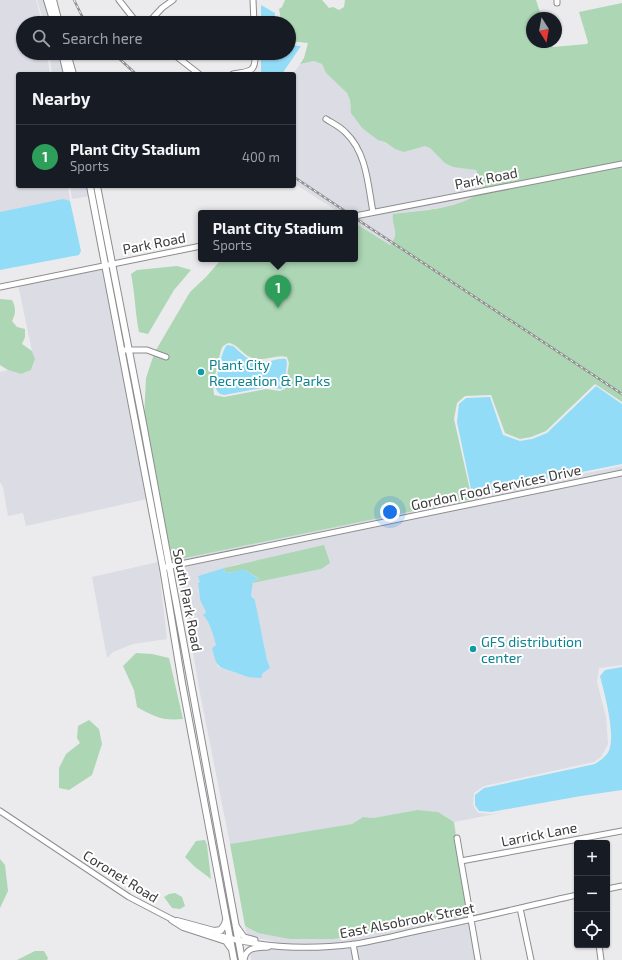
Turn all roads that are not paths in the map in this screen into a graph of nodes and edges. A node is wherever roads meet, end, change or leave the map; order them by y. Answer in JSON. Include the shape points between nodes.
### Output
{"nodes":[{"id":1,"x":47,"y":0,"type":"edge"},
{"id":2,"x":53,"y":0,"type":"edge"},
{"id":3,"x":119,"y":0,"type":"edge"},
{"id":4,"x":173,"y":0,"type":"edge"},
{"id":5,"x":253,"y":0,"type":"edge"},
{"id":6,"x":52,"y":16,"type":"edge"},
{"id":7,"x":57,"y":16,"type":"edge"},
{"id":8,"x":132,"y":16,"type":"edge"},
{"id":9,"x":155,"y":16,"type":"edge"},
{"id":10,"x":254,"y":16,"type":"edge"},
{"id":11,"x":64,"y":60,"type":"edge"},
{"id":12,"x":69,"y":60,"type":"edge"},
{"id":13,"x":181,"y":60,"type":"edge"},
{"id":14,"x":255,"y":60,"type":"edge"},
{"id":15,"x":67,"y":72,"type":"edge"},
{"id":16,"x":72,"y":72,"type":"edge"},
{"id":17,"x":196,"y":72,"type":"edge"},
{"id":18,"x":244,"y":72,"type":"edge"},
{"id":19,"x":326,"y":119,"type":"dead end"},
{"id":20,"x":622,"y":164,"type":"edge"},
{"id":21,"x":90,"y":188,"type":"edge"},
{"id":22,"x":94,"y":188,"type":"edge"},
{"id":23,"x":97,"y":188,"type":"edge"},
{"id":24,"x":101,"y":207,"type":"junction"},
{"id":25,"x":373,"y":212,"type":"junction"},
{"id":26,"x":358,"y":215,"type":"edge"},
{"id":27,"x":198,"y":247,"type":"edge"},
{"id":28,"x":109,"y":264,"type":"junction"},
{"id":29,"x":0,"y":287,"type":"edge"},
{"id":30,"x":124,"y":350,"type":"junction"},
{"id":31,"x":166,"y":356,"type":"dead end"},
{"id":32,"x":134,"y":417,"type":"junction"},
{"id":33,"x":622,"y":473,"type":"edge"},
{"id":34,"x":157,"y":503,"type":"junction"},
{"id":35,"x":166,"y":567,"type":"junction"},
{"id":36,"x":0,"y":811,"type":"edge"},
{"id":37,"x":622,"y":830,"type":"edge"},
{"id":38,"x":457,"y":838,"type":"dead end"},
{"id":39,"x":461,"y":861,"type":"junction"},
{"id":40,"x":219,"y":877,"type":"junction"},
{"id":41,"x":622,"y":886,"type":"edge"},
{"id":42,"x":610,"y":888,"type":"edge"},
{"id":43,"x":574,"y":896,"type":"edge"},
{"id":44,"x":520,"y":908,"type":"junction"},
{"id":45,"x":226,"y":918,"type":"junction"},
{"id":46,"x":171,"y":920,"type":"junction"},
{"id":47,"x":471,"y":920,"type":"junction"},
{"id":48,"x":235,"y":923,"type":"junction"},
{"id":49,"x":230,"y":939,"type":"junction"},
{"id":50,"x":239,"y":941,"type":"junction"},
{"id":51,"x":353,"y":944,"type":"junction"},
{"id":52,"x":281,"y":946,"type":"junction"},
{"id":53,"x":599,"y":948,"type":"edge"},
{"id":54,"x":232,"y":950,"type":"junction"},
{"id":55,"x":234,"y":960,"type":"edge"},
{"id":56,"x":242,"y":960,"type":"edge"},
{"id":57,"x":356,"y":960,"type":"edge"},
{"id":58,"x":478,"y":960,"type":"edge"},
{"id":59,"x":531,"y":960,"type":"edge"},
{"id":60,"x":601,"y":960,"type":"edge"}],
"edges":[{"from":1,"to":6,"type":"main road"},
{"from":2,"to":7,"type":"main road"},
{"from":3,"to":8,"type":"street"},
{"from":4,"to":9,"type":"street"},
{"from":5,"to":10,"type":"street"},
{"from":11,"to":15,"type":"main road"},
{"from":12,"to":16,"type":"main road"},
{"from":13,"to":17,"type":"street"},
{"from":14,"to":18,"type":"street","via":[[254,68]]},
{"from":19,"to":25,"type":"street","via":[[345,132],[359,150]]},
{"from":20,"to":25,"type":"street","name":"Park Road"},
{"from":21,"to":28,"type":"main road"},
{"from":22,"to":24,"type":"main road"},
{"from":23,"to":24,"type":"main road"},
{"from":24,"to":28,"type":"main road"},
{"from":25,"to":26,"type":"street","name":"Park Road"},
{"from":27,"to":28,"type":"street","name":"Park Road"},
{"from":28,"to":29,"type":"street","name":"Park Road"},
{"from":28,"to":30,"type":"main road","name":"South Park Road"},
{"from":28,"to":30,"type":"main road","name":"South Park Road","via":[[122,318]]},
{"from":30,"to":31,"type":"street","via":[[147,350]]},
{"from":30,"to":32,"type":"main road","name":"South Park Road"},
{"from":30,"to":34,"type":"main road","name":"South Park Road","via":[[140,408]]},
{"from":32,"to":34,"type":"main road","via":[[140,426]]},
{"from":32,"to":35,"type":"main road","name":"South Park Road","via":[[150,502],[156,516]]},
{"from":33,"to":35,"type":"street","name":"Gordon Food Services Drive"},
{"from":34,"to":35,"type":"main road","name":"South Park Road"},
{"from":35,"to":40,"type":"main road","name":"South Park Road","via":[[182,683]]},
{"from":35,"to":48,"type":"main road","name":"South Park Road","via":[[174,594]]},
{"from":36,"to":46,"type":"street","name":"Coronet Road","via":[[129,897]]},
{"from":37,"to":39,"type":"street","name":"Larrick Lane"},
{"from":38,"to":39,"type":"street"},
{"from":39,"to":47,"type":"street"},
{"from":40,"to":45,"type":"main road","name":"South Park Road"},
{"from":40,"to":50,"type":"main road","via":[[231,928]]},
{"from":41,"to":42,"type":"street"},
{"from":43,"to":44,"type":"street","name":"East Alsobrook Street"},
{"from":44,"to":47,"type":"street","name":"East Alsobrook Street"},
{"from":44,"to":59,"type":"street"},
{"from":45,"to":46,"type":"main road","via":[[221,930],[214,931]]},
{"from":45,"to":49,"type":"main road","name":"South Park Road"},
{"from":46,"to":49,"type":"street","name":"Coronet Road"},
{"from":46,"to":54,"type":"main road","via":[[183,927],[226,941]]},
{"from":47,"to":51,"type":"street","name":"East Alsobrook Street"},
{"from":47,"to":58,"type":"street"},
{"from":48,"to":50,"type":"main road","name":"South Park Road"},
{"from":48,"to":52,"type":"street","via":[[244,937]]},
{"from":49,"to":50,"type":"street","name":"Coronet Road"},
{"from":49,"to":54,"type":"main road"},
{"from":49,"to":56,"type":"main road","via":[[236,945]]},
{"from":50,"to":52,"type":"street","name":"East Alsobrook Street"},
{"from":50,"to":56,"type":"main road"},
{"from":51,"to":52,"type":"street","name":"East Alsobrook Street","via":[[322,947]]},
{"from":51,"to":57,"type":"street"},
{"from":52,"to":56,"type":"street","via":[[254,947]]},
{"from":53,"to":60,"type":"street"},
{"from":54,"to":55,"type":"main road"}]}
